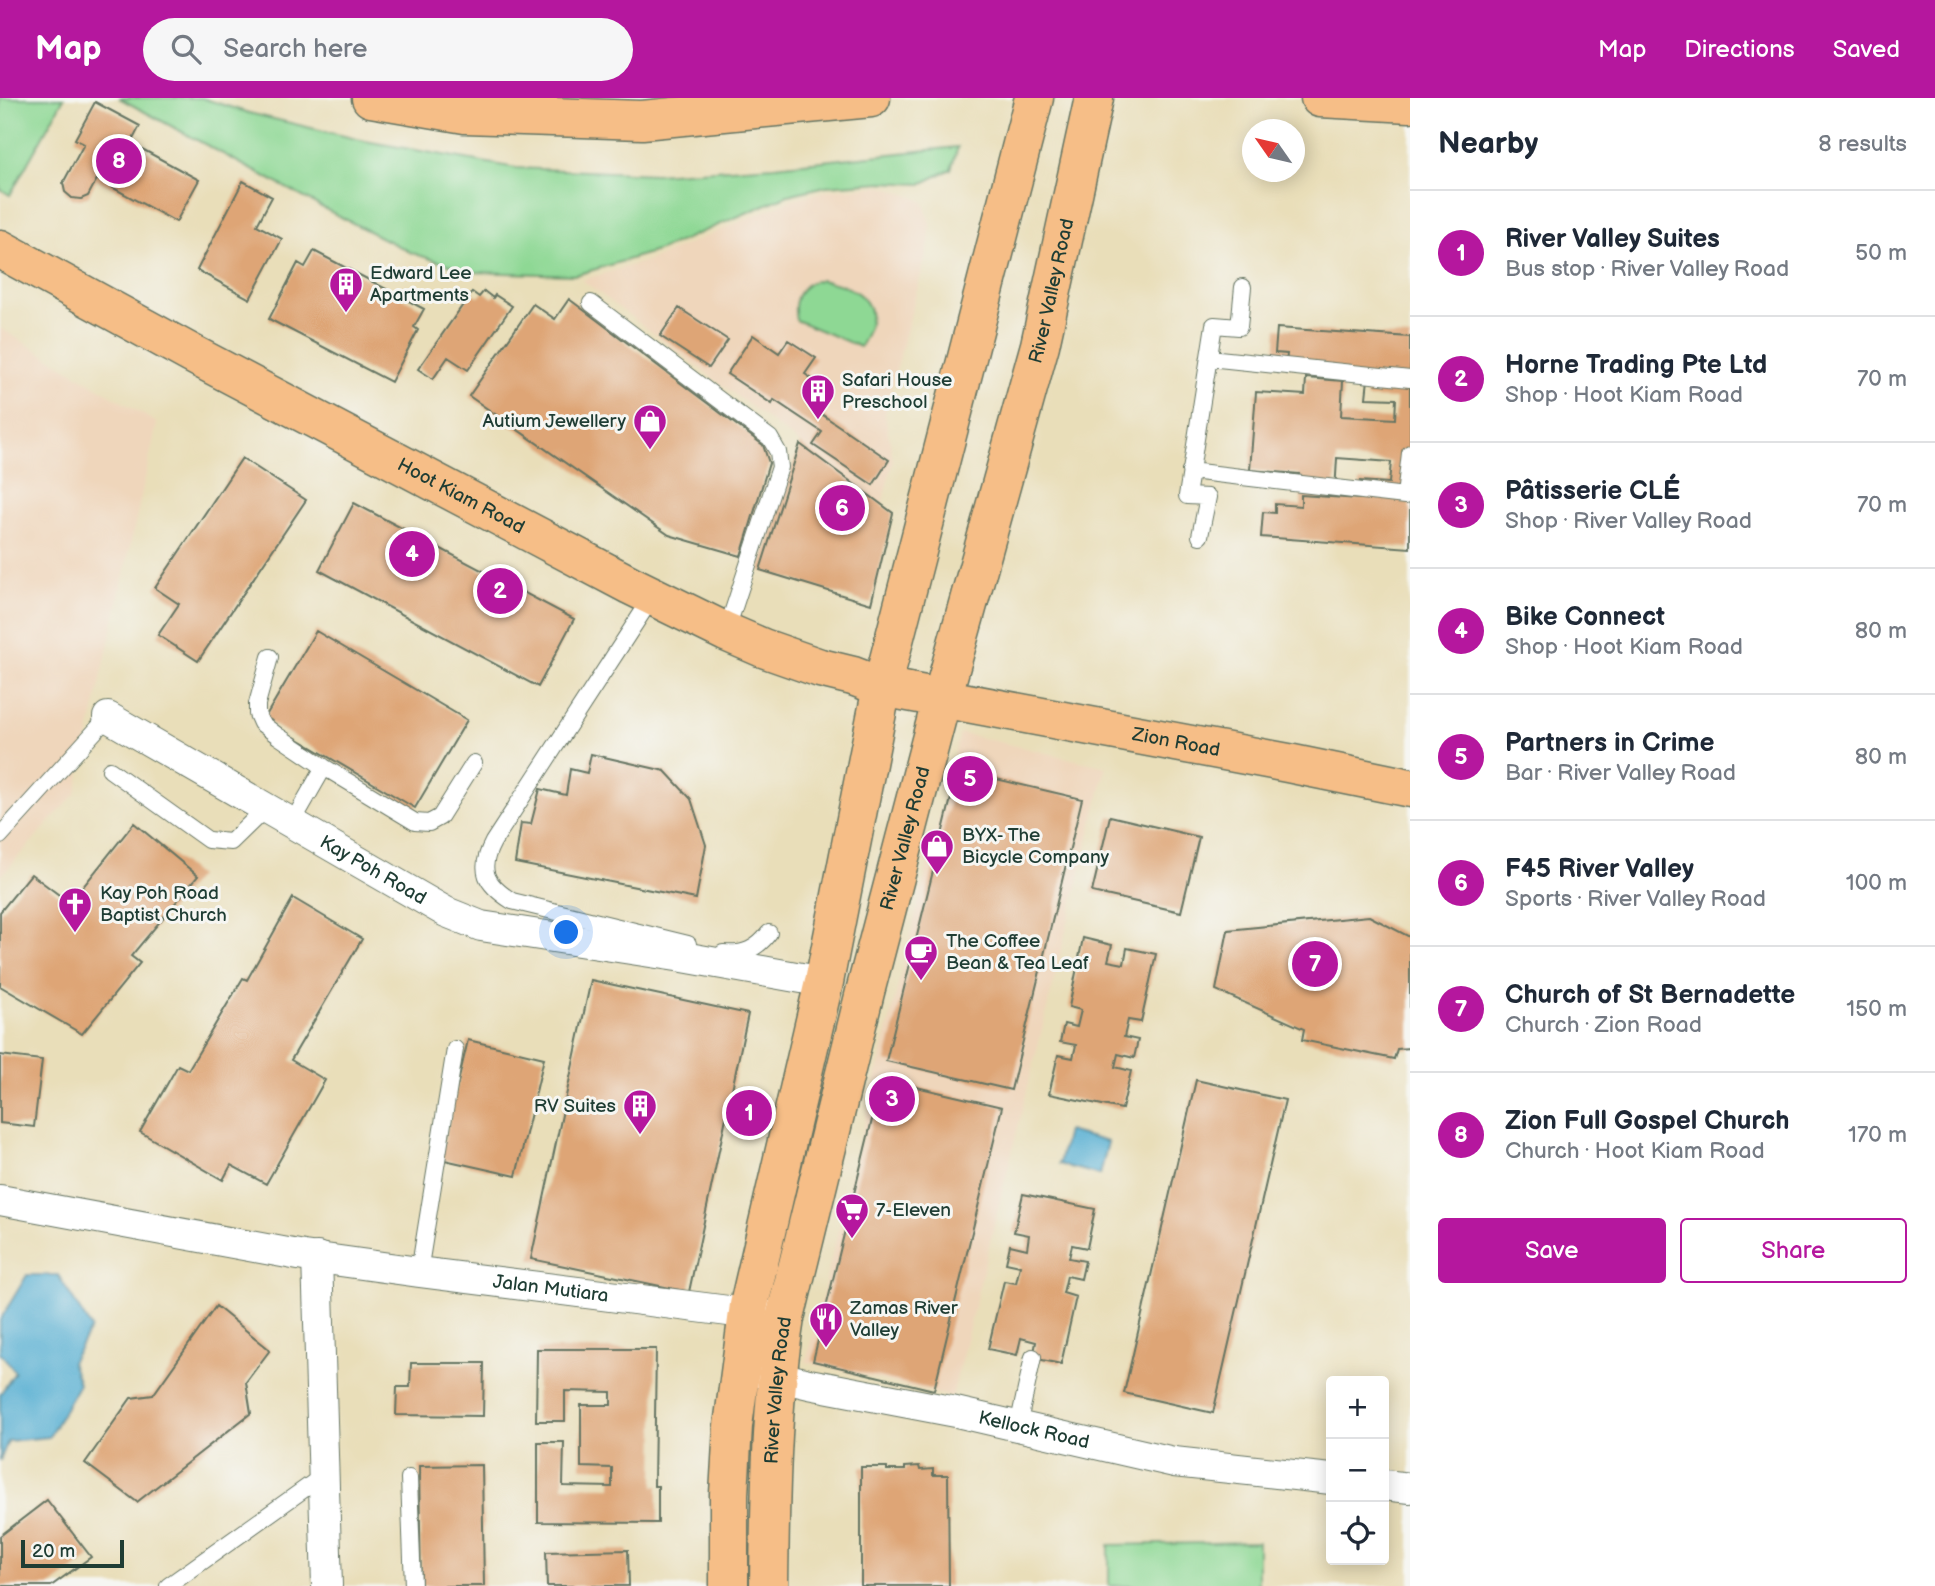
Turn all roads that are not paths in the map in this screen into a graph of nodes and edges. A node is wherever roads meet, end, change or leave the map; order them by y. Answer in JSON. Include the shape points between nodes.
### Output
{"nodes":[{"id":1,"x":371,"y":98,"type":"edge"},
{"id":2,"x":871,"y":98,"type":"edge"},
{"id":3,"x":1034,"y":98,"type":"edge"},
{"id":4,"x":1094,"y":98,"type":"edge"},
{"id":5,"x":1320,"y":98,"type":"edge"},
{"id":6,"x":1329,"y":98,"type":"edge"},
{"id":7,"x":817,"y":101,"type":"edge"},
{"id":8,"x":1410,"y":103,"type":"edge"},
{"id":9,"x":0,"y":248,"type":"edge"},
{"id":10,"x":1243,"y":287,"type":"dead end"},
{"id":11,"x":591,"y":303,"type":"dead end"},
{"id":12,"x":1209,"y":358,"type":"junction"},
{"id":13,"x":1410,"y":379,"type":"edge"},
{"id":14,"x":1410,"y":453,"type":"edge"},
{"id":15,"x":1191,"y":471,"type":"junction"},
{"id":16,"x":1200,"y":536,"type":"dead end"},
{"id":17,"x":653,"y":596,"type":"junction"},
{"id":18,"x":726,"y":632,"type":"junction"},
{"id":19,"x":270,"y":657,"type":"dead end"},
{"id":20,"x":882,"y":687,"type":"junction"},
{"id":21,"x":942,"y":698,"type":"junction"},
{"id":22,"x":108,"y":717,"type":"joint"},
{"id":23,"x":474,"y":763,"type":"dead end"},
{"id":24,"x":324,"y":767,"type":"junction"},
{"id":25,"x":110,"y":770,"type":"dead end"},
{"id":26,"x":1410,"y":788,"type":"edge"},
{"id":27,"x":266,"y":808,"type":"junction"},
{"id":28,"x":292,"y":823,"type":"junction"},
{"id":29,"x":0,"y":836,"type":"edge"},
{"id":30,"x":508,"y":915,"type":"junction"},
{"id":31,"x":769,"y":933,"type":"dead end"},
{"id":32,"x":824,"y":982,"type":"junction"},
{"id":33,"x":455,"y":1049,"type":"dead end"},
{"id":34,"x":0,"y":1200,"type":"edge"},
{"id":35,"x":317,"y":1258,"type":"junction"},
{"id":36,"x":419,"y":1272,"type":"junction"},
{"id":37,"x":747,"y":1313,"type":"junction"},
{"id":38,"x":785,"y":1318,"type":"junction"},
{"id":39,"x":1033,"y":1357,"type":"dead end"},
{"id":40,"x":739,"y":1368,"type":"junction"},
{"id":41,"x":778,"y":1376,"type":"junction"},
{"id":42,"x":1018,"y":1426,"type":"junction"},
{"id":43,"x":324,"y":1475,"type":"junction"},
{"id":44,"x":409,"y":1478,"type":"dead end"},
{"id":45,"x":1326,"y":1478,"type":"edge"},
{"id":46,"x":1389,"y":1486,"type":"edge"},
{"id":47,"x":1410,"y":1488,"type":"edge"},
{"id":48,"x":168,"y":1586,"type":"edge"},
{"id":49,"x":327,"y":1586,"type":"edge"},
{"id":50,"x":413,"y":1586,"type":"edge"},
{"id":51,"x":729,"y":1586,"type":"edge"},
{"id":52,"x":769,"y":1586,"type":"edge"}],
"edges":[{"from":1,"to":7,"type":"main road","via":[[465,114],[642,120]]},
{"from":2,"to":7,"type":"main road"},
{"from":3,"to":20,"type":"main road"},
{"from":4,"to":21,"type":"main road","name":"River Valley Road","via":[[1040,345]]},
{"from":5,"to":6,"type":"main road"},
{"from":6,"to":8,"type":"main road"},
{"from":9,"to":17,"type":"main road","name":"Hoot Kiam Road"},
{"from":10,"to":12,"type":"lane","via":[[1239,327],[1214,325]]},
{"from":11,"to":18,"type":"lane","via":[[770,438],[778,452],[780,467]]},
{"from":12,"to":13,"type":"lane"},
{"from":12,"to":15,"type":"lane"},
{"from":14,"to":15,"type":"lane","via":[[1405,496]]},
{"from":15,"to":16,"type":"lane","via":[[1187,496],[1208,497]]},
{"from":17,"to":18,"type":"main road","name":"Hoot Kiam Road"},
{"from":17,"to":30,"type":"lane","via":[[484,863]]},
{"from":18,"to":20,"type":"main road","name":"Hoot Kiam Road"},
{"from":19,"to":24,"type":"lane","via":[[257,704],[261,723]]},
{"from":20,"to":21,"type":"main road","name":"Hoot Kiam Road"},
{"from":20,"to":32,"type":"main road"},
{"from":21,"to":26,"type":"main road","name":"Zion Road"},
{"from":21,"to":38,"type":"main road","name":"River Valley Road"},
{"from":22,"to":27,"type":"street","name":"Kay Poh Road"},
{"from":22,"to":29,"type":"lane","name":"Kay Poh Road"},
{"from":23,"to":24,"type":"lane","via":[[440,817],[429,823],[415,822]]},
{"from":24,"to":28,"type":"lane"},
{"from":25,"to":27,"type":"lane","via":[[208,840],[231,842]]},
{"from":27,"to":28,"type":"street","name":"Kay Poh Road"},
{"from":28,"to":30,"type":"street","name":"Kay Poh Road","via":[[446,912],[481,926]]},
{"from":30,"to":31,"type":"lane","via":[[737,954],[757,946]]},
{"from":30,"to":32,"type":"street","name":"Kay Poh Road"},
{"from":32,"to":37,"type":"main road"},
{"from":33,"to":36,"type":"lane"},
{"from":34,"to":35,"type":"street","name":"Jalan Mutiara"},
{"from":35,"to":36,"type":"street","name":"Jalan Mutiara"},
{"from":35,"to":43,"type":"street"},
{"from":36,"to":37,"type":"street","name":"Jalan Mutiara"},
{"from":37,"to":38,"type":"street","name":"Jalan Mutiara"},
{"from":37,"to":40,"type":"main road"},
{"from":38,"to":41,"type":"main road","name":"River Valley Road"},
{"from":39,"to":42,"type":"lane"},
{"from":40,"to":41,"type":"street","name":"Kellock Road"},
{"from":40,"to":51,"type":"main road"},
{"from":41,"to":42,"type":"street","name":"Kellock Road"},
{"from":41,"to":52,"type":"main road","name":"River Valley Road"},
{"from":42,"to":45,"type":"street","name":"Kellock Road","via":[[1174,1462]]},
{"from":43,"to":48,"type":"lane"},
{"from":43,"to":49,"type":"street"},
{"from":44,"to":50,"type":"lane"},
{"from":46,"to":47,"type":"street"}]}
